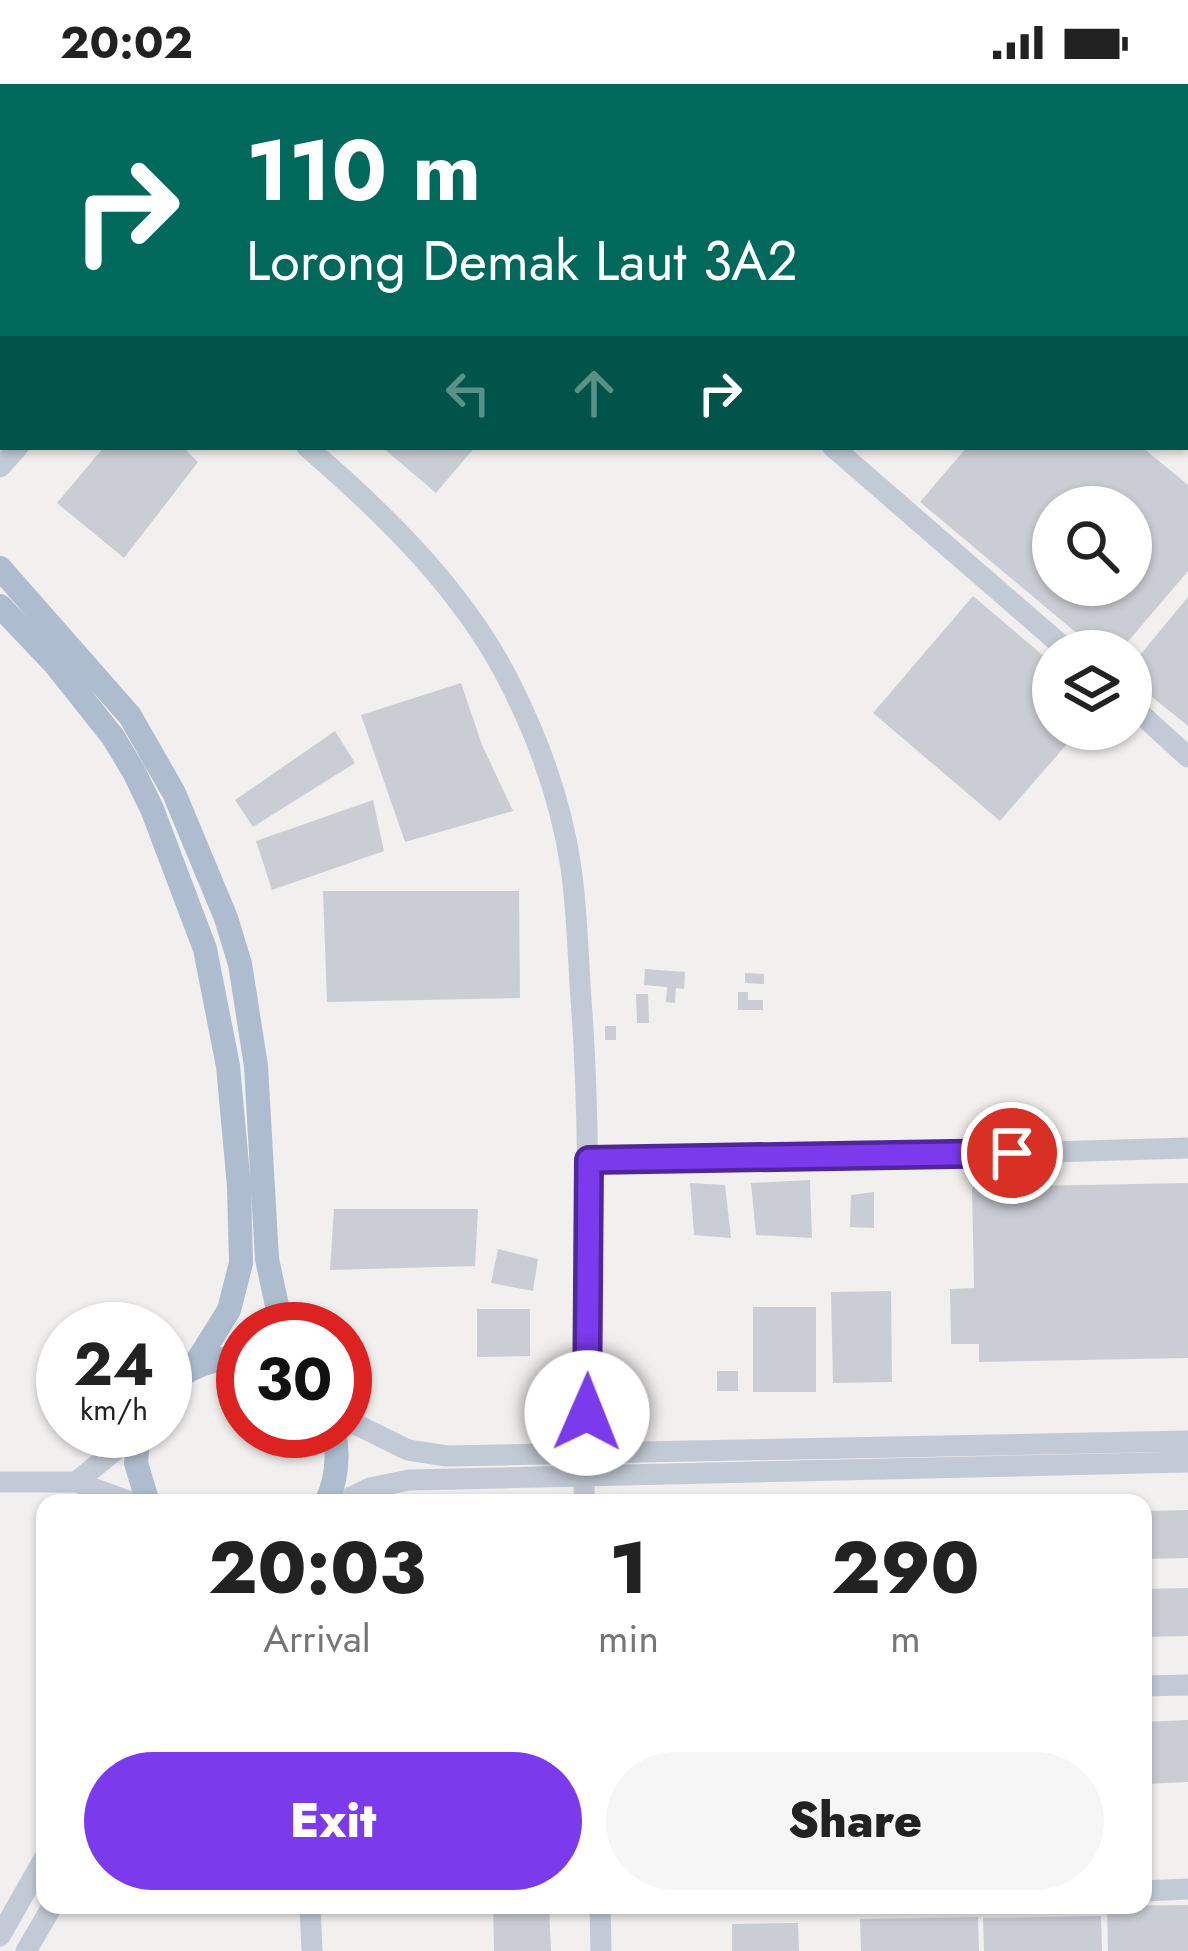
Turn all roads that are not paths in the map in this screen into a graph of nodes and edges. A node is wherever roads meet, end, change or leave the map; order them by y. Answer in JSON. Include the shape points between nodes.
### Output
{"nodes":[{"id":1,"x":311,"y":450,"type":"edge"},
{"id":2,"x":835,"y":450,"type":"edge"},
{"id":3,"x":0,"y":568,"type":"edge"},
{"id":4,"x":0,"y":606,"type":"edge"},
{"id":5,"x":1044,"y":630,"type":"edge"},
{"id":6,"x":1152,"y":724,"type":"edge"},
{"id":7,"x":1188,"y":757,"type":"edge"},
{"id":8,"x":1188,"y":1148,"type":"edge"},
{"id":9,"x":589,"y":1160,"type":"junction"},
{"id":10,"x":276,"y":1302,"type":"edge"},
{"id":11,"x":216,"y":1359,"type":"edge"},
{"id":12,"x":194,"y":1366,"type":"joint"},
{"id":13,"x":587,"y":1413,"type":"junction"},
{"id":14,"x":372,"y":1433,"type":"edge"},
{"id":15,"x":1188,"y":1441,"type":"edge"},
{"id":16,"x":106,"y":1458,"type":"edge"},
{"id":17,"x":136,"y":1458,"type":"edge"},
{"id":18,"x":337,"y":1458,"type":"edge"},
{"id":19,"x":1188,"y":1462,"type":"edge"},
{"id":20,"x":620,"y":1464,"type":"junction"},
{"id":21,"x":585,"y":1465,"type":"junction"},
{"id":22,"x":547,"y":1466,"type":"junction"},
{"id":23,"x":0,"y":1482,"type":"edge"},
{"id":24,"x":76,"y":1482,"type":"junction"},
{"id":25,"x":109,"y":1494,"type":"edge"},
{"id":26,"x":145,"y":1494,"type":"edge"},
{"id":27,"x":329,"y":1494,"type":"edge"},
{"id":28,"x":358,"y":1494,"type":"edge"},
{"id":29,"x":564,"y":1494,"type":"edge"},
{"id":30,"x":584,"y":1494,"type":"edge"},
{"id":31,"x":600,"y":1494,"type":"edge"},
{"id":32,"x":1188,"y":1685,"type":"edge"},
{"id":33,"x":1152,"y":1686,"type":"edge"},
{"id":34,"x":36,"y":1873,"type":"edge"},
{"id":35,"x":1188,"y":1889,"type":"edge"},
{"id":36,"x":1152,"y":1891,"type":"edge"},
{"id":37,"x":48,"y":1914,"type":"edge"},
{"id":38,"x":310,"y":1914,"type":"edge"},
{"id":39,"x":600,"y":1914,"type":"edge"},
{"id":40,"x":0,"y":1936,"type":"edge"},
{"id":41,"x":26,"y":1951,"type":"edge"},
{"id":42,"x":312,"y":1951,"type":"edge"},
{"id":43,"x":601,"y":1951,"type":"edge"}],
"edges":[{"from":1,"to":9,"type":"street","via":[[457,597],[533,733],[571,867]]},
{"from":2,"to":5,"type":"street"},
{"from":3,"to":10,"type":"main road","via":[[130,716],[174,793],[226,918],[256,1066]]},
{"from":4,"to":12,"type":"main road","via":[[55,664],[134,772],[205,949],[228,1066],[241,1263],[229,1310]]},
{"from":6,"to":7,"type":"street"},
{"from":8,"to":9,"type":"street"},
{"from":9,"to":13,"type":"street"},
{"from":11,"to":12,"type":"main road"},
{"from":13,"to":20,"type":"street"},
{"from":13,"to":21,"type":"street"},
{"from":13,"to":22,"type":"street"},
{"from":14,"to":22,"type":"street","via":[[427,1454]]},
{"from":15,"to":20,"type":"street"},
{"from":16,"to":24,"type":"street"},
{"from":17,"to":26,"type":"main road"},
{"from":18,"to":27,"type":"main road"},
{"from":19,"to":20,"type":"street"},
{"from":20,"to":21,"type":"street"},
{"from":20,"to":31,"type":"street"},
{"from":21,"to":22,"type":"street"},
{"from":21,"to":30,"type":"street"},
{"from":22,"to":28,"type":"street","via":[[409,1480]]},
{"from":22,"to":29,"type":"street"},
{"from":23,"to":24,"type":"street"},
{"from":24,"to":25,"type":"street"},
{"from":32,"to":33,"type":"street"},
{"from":34,"to":40,"type":"street"},
{"from":35,"to":36,"type":"street"},
{"from":37,"to":41,"type":"street"},
{"from":38,"to":42,"type":"street"},
{"from":39,"to":43,"type":"street"}]}
